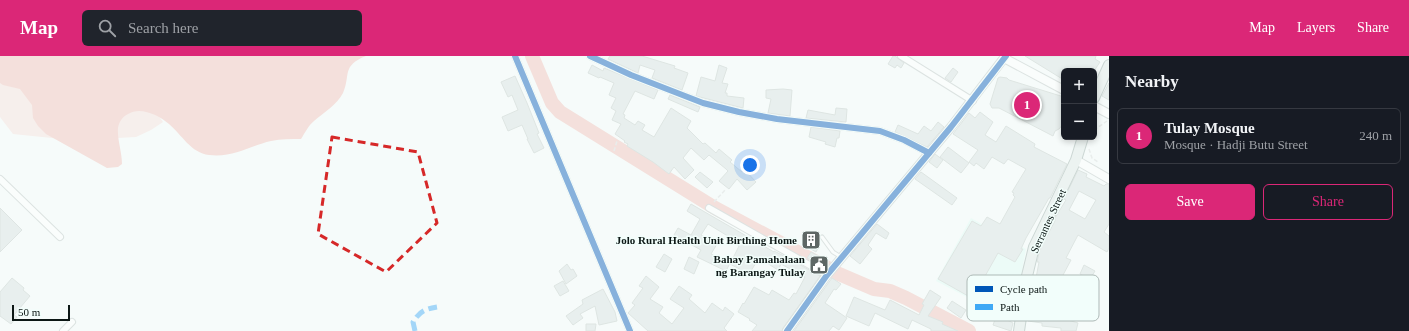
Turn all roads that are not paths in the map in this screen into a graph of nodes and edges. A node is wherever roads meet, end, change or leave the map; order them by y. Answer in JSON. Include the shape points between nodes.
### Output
{"nodes":[{"id":1,"x":515,"y":56,"type":"edge"},
{"id":2,"x":590,"y":56,"type":"edge"},
{"id":3,"x":901,"y":56,"type":"edge"},
{"id":4,"x":1004,"y":57,"type":"edge"},
{"id":5,"x":1109,"y":65,"type":"edge"},
{"id":6,"x":1061,"y":88,"type":"edge"},
{"id":7,"x":1097,"y":91,"type":"edge"},
{"id":8,"x":973,"y":100,"type":"junction"},
{"id":9,"x":1097,"y":108,"type":"edge"},
{"id":10,"x":1109,"y":114,"type":"edge"},
{"id":11,"x":1086,"y":140,"type":"edge"},
{"id":12,"x":929,"y":153,"type":"junction"},
{"id":13,"x":1076,"y":160,"type":"junction"},
{"id":14,"x":0,"y":179,"type":"edge"},
{"id":15,"x":1109,"y":179,"type":"edge"},
{"id":16,"x":711,"y":206,"type":"road end"},
{"id":17,"x":60,"y":237,"type":"dead end"},
{"id":18,"x":822,"y":237,"type":"dead end"},
{"id":19,"x":841,"y":258,"type":"junction"},
{"id":20,"x":830,"y":271,"type":"junction"},
{"id":21,"x":1027,"y":275,"type":"edge"},
{"id":22,"x":1020,"y":321,"type":"edge"},
{"id":23,"x":72,"y":322,"type":"dead end"},
{"id":24,"x":63,"y":331,"type":"edge"},
{"id":25,"x":630,"y":331,"type":"edge"},
{"id":26,"x":787,"y":331,"type":"edge"},
{"id":27,"x":1019,"y":331,"type":"edge"}],
"edges":[{"from":1,"to":25,"type":"street"},
{"from":2,"to":12,"type":"street","via":[[703,103],[777,119],[880,131]]},
{"from":3,"to":8,"type":"street"},
{"from":4,"to":6,"type":"street"},
{"from":4,"to":8,"type":"street"},
{"from":5,"to":7,"type":"main road"},
{"from":8,"to":12,"type":"street"},
{"from":9,"to":10,"type":"street"},
{"from":11,"to":13,"type":"main road","name":"Serrantes Street"},
{"from":12,"to":19,"type":"street"},
{"from":13,"to":15,"type":"street"},
{"from":13,"to":21,"type":"main road","name":"Serrantes Street","via":[[1034,247]]},
{"from":14,"to":17,"type":"street"},
{"from":16,"to":20,"type":"street"},
{"from":18,"to":19,"type":"lane"},
{"from":19,"to":20,"type":"street"},
{"from":20,"to":26,"type":"street"},
{"from":22,"to":27,"type":"main road","name":"Serrantes Street"},
{"from":23,"to":24,"type":"street"}]}
